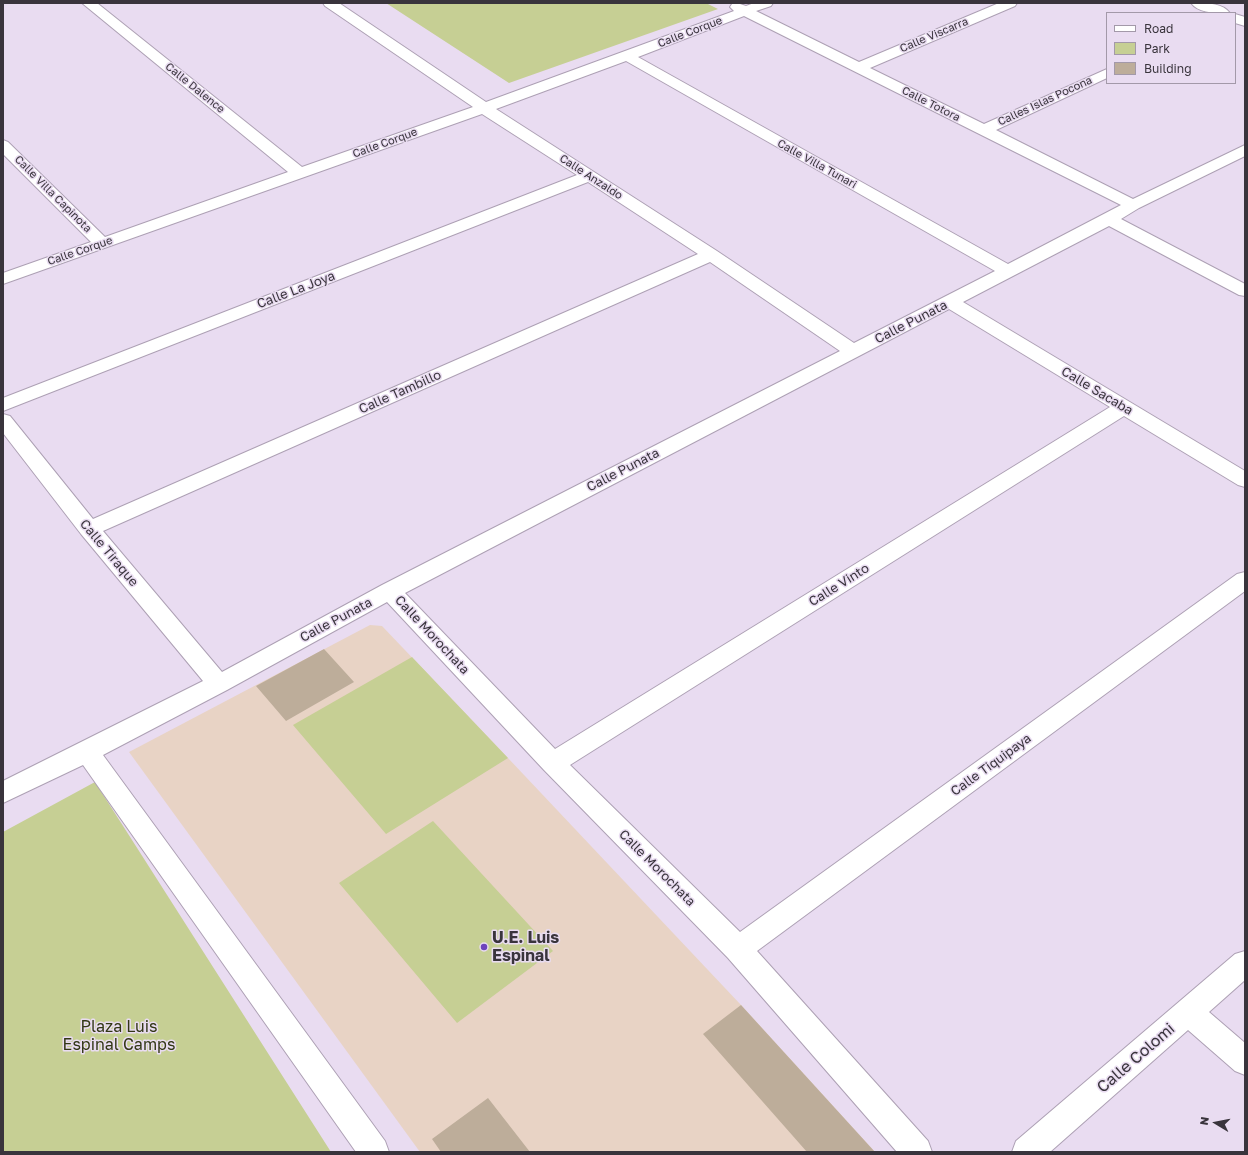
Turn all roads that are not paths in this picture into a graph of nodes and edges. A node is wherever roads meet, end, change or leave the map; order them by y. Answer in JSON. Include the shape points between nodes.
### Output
{"nodes":[{"id":1,"x":89,"y":3,"type":"edge"},
{"id":2,"x":330,"y":3,"type":"edge"},
{"id":3,"x":729,"y":3,"type":"edge"},
{"id":4,"x":766,"y":3,"type":"edge"},
{"id":5,"x":1010,"y":3,"type":"edge"},
{"id":6,"x":1198,"y":3,"type":"edge"},
{"id":7,"x":744,"y":10,"type":"junction"},
{"id":8,"x":1220,"y":12,"type":"edge"},
{"id":9,"x":627,"y":56,"type":"junction"},
{"id":10,"x":858,"y":68,"type":"junction"},
{"id":11,"x":1106,"y":72,"type":"edge"},
{"id":12,"x":484,"y":108,"type":"junction"},
{"id":13,"x":984,"y":130,"type":"junction"},
{"id":14,"x":3,"y":145,"type":"edge"},
{"id":15,"x":1245,"y":150,"type":"edge"},
{"id":16,"x":300,"y":174,"type":"junction"},
{"id":17,"x":589,"y":176,"type":"junction"},
{"id":18,"x":1133,"y":205,"type":"junction"},
{"id":19,"x":1109,"y":219,"type":"junction"},
{"id":20,"x":103,"y":244,"type":"junction"},
{"id":21,"x":711,"y":255,"type":"junction"},
{"id":22,"x":1007,"y":271,"type":"junction"},
{"id":23,"x":3,"y":279,"type":"edge"},
{"id":24,"x":1245,"y":291,"type":"edge"},
{"id":25,"x":950,"y":302,"type":"junction"},
{"id":26,"x":853,"y":351,"type":"junction"},
{"id":27,"x":3,"y":405,"type":"edge"},
{"id":28,"x":1124,"y":407,"type":"junction"},
{"id":29,"x":3,"y":420,"type":"edge"},
{"id":30,"x":1245,"y":480,"type":"edge"},
{"id":31,"x":89,"y":529,"type":"junction"},
{"id":32,"x":1245,"y":580,"type":"edge"},
{"id":33,"x":390,"y":591,"type":"junction"},
{"id":34,"x":218,"y":684,"type":"junction"},
{"id":35,"x":87,"y":752,"type":"junction"},
{"id":36,"x":553,"y":763,"type":"junction"},
{"id":37,"x":3,"y":793,"type":"edge"},
{"id":38,"x":738,"y":949,"type":"junction"},
{"id":39,"x":1245,"y":963,"type":"edge"},
{"id":40,"x":1189,"y":1013,"type":"junction"},
{"id":41,"x":1245,"y":1061,"type":"edge"},
{"id":42,"x":374,"y":1152,"type":"edge"},
{"id":43,"x":917,"y":1152,"type":"edge"},
{"id":44,"x":1027,"y":1152,"type":"edge"}],
"edges":[{"from":1,"to":16,"type":"street","name":"Calle Dalence"},
{"from":2,"to":12,"type":"street","name":"Calle Anzaldo"},
{"from":3,"to":7,"type":"street","name":"Calle Totora"},
{"from":4,"to":7,"type":"street","name":"Calle Corque"},
{"from":5,"to":10,"type":"street","name":"Calle Viscarra"},
{"from":6,"to":8,"type":"street"},
{"from":7,"to":9,"type":"street","name":"Calle Corque"},
{"from":7,"to":10,"type":"street","name":"Calle Totora"},
{"from":9,"to":12,"type":"street","name":"Calle Corque"},
{"from":9,"to":22,"type":"street","name":"Calle Villa Tunari"},
{"from":10,"to":13,"type":"street","name":"Calle Totora"},
{"from":11,"to":13,"type":"street","name":"Calles Islas Pocona"},
{"from":12,"to":16,"type":"street","name":"Calle Corque"},
{"from":12,"to":17,"type":"street","name":"Calle Anzaldo"},
{"from":13,"to":18,"type":"street","name":"Calle Totora"},
{"from":14,"to":20,"type":"street","name":"Calle Villa Capinota"},
{"from":15,"to":18,"type":"street","name":"Calle Punata"},
{"from":16,"to":20,"type":"street","name":"Calle Corque"},
{"from":17,"to":21,"type":"street","name":"Calle Anzaldo"},
{"from":17,"to":27,"type":"street","name":"Calle La Joya"},
{"from":18,"to":19,"type":"street","name":"Calle Punata"},
{"from":19,"to":22,"type":"street","name":"Calle Punata"},
{"from":19,"to":24,"type":"street"},
{"from":20,"to":23,"type":"street","name":"Calle Corque"},
{"from":21,"to":26,"type":"street","name":"Calle Anzaldo"},
{"from":21,"to":31,"type":"street","name":"Calle Tambillo"},
{"from":22,"to":25,"type":"street","name":"Calle Punata"},
{"from":25,"to":26,"type":"street","name":"Calle Punata"},
{"from":25,"to":28,"type":"street","name":"Calle Sacaba"},
{"from":26,"to":33,"type":"street","name":"Calle Punata"},
{"from":28,"to":30,"type":"street","name":"Calle Sacaba"},
{"from":28,"to":36,"type":"street","name":"Calle Vinto"},
{"from":29,"to":31,"type":"street","name":"Calle Tiraque"},
{"from":31,"to":34,"type":"street","name":"Calle Tiraque"},
{"from":32,"to":38,"type":"street","name":"Calle Tiquipaya"},
{"from":33,"to":34,"type":"street","name":"Calle Punata"},
{"from":33,"to":36,"type":"street","name":"Calle Morochata"},
{"from":34,"to":35,"type":"street","name":"Calle Punata"},
{"from":35,"to":37,"type":"street","name":"Calle Punata"},
{"from":35,"to":42,"type":"street"},
{"from":36,"to":38,"type":"street","name":"Calle Morochata"},
{"from":38,"to":43,"type":"street","name":"Calle Morochata"},
{"from":39,"to":40,"type":"street","name":"Calle Colomi"},
{"from":40,"to":41,"type":"street"},
{"from":40,"to":44,"type":"street","name":"Calle Colomi"}]}
